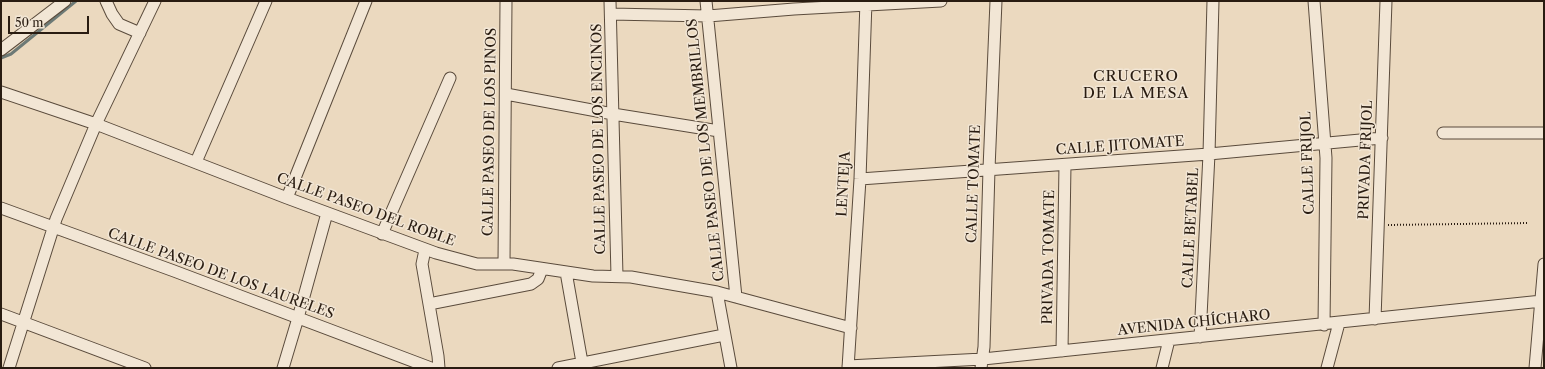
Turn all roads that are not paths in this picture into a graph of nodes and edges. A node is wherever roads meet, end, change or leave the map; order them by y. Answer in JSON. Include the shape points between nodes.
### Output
{"nodes":[{"id":1,"x":65,"y":1,"type":"edge"},
{"id":2,"x":106,"y":1,"type":"edge"},
{"id":3,"x":155,"y":1,"type":"edge"},
{"id":4,"x":266,"y":1,"type":"edge"},
{"id":5,"x":366,"y":1,"type":"edge"},
{"id":6,"x":506,"y":1,"type":"edge"},
{"id":7,"x":610,"y":1,"type":"edge"},
{"id":8,"x":706,"y":1,"type":"edge"},
{"id":9,"x":941,"y":1,"type":"edge"},
{"id":10,"x":996,"y":1,"type":"edge"},
{"id":11,"x":1213,"y":1,"type":"edge"},
{"id":12,"x":1314,"y":1,"type":"edge"},
{"id":13,"x":1386,"y":1,"type":"edge"},
{"id":14,"x":866,"y":3,"type":"edge"},
{"id":15,"x":794,"y":5,"type":"edge"},
{"id":16,"x":611,"y":14,"type":"junction"},
{"id":17,"x":708,"y":16,"type":"junction"},
{"id":18,"x":140,"y":33,"type":"junction"},
{"id":19,"x":1,"y":50,"type":"edge"},
{"id":20,"x":450,"y":78,"type":"dead end"},
{"id":21,"x":1,"y":92,"type":"edge"},
{"id":22,"x":506,"y":94,"type":"junction"},
{"id":23,"x":613,"y":114,"type":"junction"},
{"id":24,"x":96,"y":124,"type":"junction"},
{"id":25,"x":719,"y":131,"type":"junction"},
{"id":26,"x":1443,"y":133,"type":"dead end"},
{"id":27,"x":1544,"y":134,"type":"edge"},
{"id":28,"x":1382,"y":138,"type":"junction"},
{"id":29,"x":1325,"y":143,"type":"junction"},
{"id":30,"x":1209,"y":154,"type":"junction"},
{"id":31,"x":196,"y":162,"type":"junction"},
{"id":32,"x":1065,"y":165,"type":"junction"},
{"id":33,"x":989,"y":170,"type":"junction"},
{"id":34,"x":860,"y":179,"type":"junction"},
{"id":35,"x":287,"y":198,"type":"junction"},
{"id":36,"x":1,"y":208,"type":"edge"},
{"id":37,"x":327,"y":213,"type":"junction"},
{"id":38,"x":53,"y":227,"type":"junction"},
{"id":39,"x":382,"y":234,"type":"junction"},
{"id":40,"x":425,"y":250,"type":"junction"},
{"id":41,"x":504,"y":263,"type":"junction"},
{"id":42,"x":1544,"y":264,"type":"edge"},
{"id":43,"x":542,"y":269,"type":"junction"},
{"id":44,"x":566,"y":272,"type":"junction"},
{"id":45,"x":617,"y":276,"type":"junction"},
{"id":46,"x":717,"y":292,"type":"junction"},
{"id":47,"x":736,"y":297,"type":"junction"},
{"id":48,"x":1542,"y":301,"type":"junction"},
{"id":49,"x":429,"y":304,"type":"junction"},
{"id":50,"x":1,"y":314,"type":"edge"},
{"id":51,"x":298,"y":318,"type":"junction"},
{"id":52,"x":1375,"y":319,"type":"junction"},
{"id":53,"x":23,"y":322,"type":"junction"},
{"id":54,"x":1339,"y":323,"type":"junction"},
{"id":55,"x":1324,"y":325,"type":"junction"},
{"id":56,"x":851,"y":328,"type":"junction"},
{"id":57,"x":724,"y":335,"type":"junction"},
{"id":58,"x":1200,"y":337,"type":"junction"},
{"id":59,"x":1169,"y":340,"type":"junction"},
{"id":60,"x":1062,"y":351,"type":"junction"},
{"id":61,"x":982,"y":364,"type":"edge"},
{"id":62,"x":583,"y":366,"type":"edge"},
{"id":63,"x":848,"y":367,"type":"edge"},
{"id":64,"x":9,"y":368,"type":"edge"},
{"id":65,"x":145,"y":368,"type":"edge"},
{"id":66,"x":283,"y":368,"type":"edge"},
{"id":67,"x":431,"y":368,"type":"edge"},
{"id":68,"x":439,"y":368,"type":"edge"},
{"id":69,"x":558,"y":368,"type":"edge"},
{"id":70,"x":731,"y":368,"type":"edge"},
{"id":71,"x":1162,"y":368,"type":"edge"},
{"id":72,"x":1327,"y":368,"type":"edge"},
{"id":73,"x":1535,"y":368,"type":"edge"}],
"edges":[{"from":1,"to":19,"type":"street"},
{"from":2,"to":18,"type":"street","via":[[120,24]]},
{"from":3,"to":18,"type":"street"},
{"from":4,"to":31,"type":"street"},
{"from":5,"to":35,"type":"street"},
{"from":6,"to":22,"type":"street","name":"CALLE PASEO DE LOS PINOS"},
{"from":7,"to":16,"type":"street","name":"CALLE PASEO DE LOS ENCINOS"},
{"from":8,"to":17,"type":"street","name":"CALLE PASEO DE LOS MEMBRILLOS"},
{"from":9,"to":14,"type":"street"},
{"from":10,"to":33,"type":"street","name":"CALLE TOMATE"},
{"from":11,"to":30,"type":"street","name":"CALLE BETABEL"},
{"from":12,"to":29,"type":"street","name":"CALLE FRIJOL"},
{"from":13,"to":28,"type":"street","name":"PRIVADA FRIJOL"},
{"from":14,"to":15,"type":"street"},
{"from":14,"to":34,"type":"street","name":"LENTEJA"},
{"from":15,"to":17,"type":"street"},
{"from":16,"to":17,"type":"street"},
{"from":16,"to":23,"type":"street","name":"CALLE PASEO DE LOS ENCINOS"},
{"from":17,"to":25,"type":"street","name":"CALLE PASEO DE LOS MEMBRILLOS"},
{"from":18,"to":24,"type":"street"},
{"from":20,"to":39,"type":"street"},
{"from":21,"to":24,"type":"street","name":"CALLE PASEO DEL ROBLE"},
{"from":22,"to":23,"type":"street"},
{"from":22,"to":41,"type":"street","name":"CALLE PASEO DE LOS PINOS"},
{"from":23,"to":25,"type":"street"},
{"from":23,"to":45,"type":"street","name":"CALLE PASEO DE LOS ENCINOS"},
{"from":24,"to":31,"type":"street","name":"CALLE PASEO DEL ROBLE"},
{"from":24,"to":38,"type":"street"},
{"from":25,"to":47,"type":"street","name":"CALLE PASEO DE LOS MEMBRILLOS"},
{"from":26,"to":27,"type":"street"},
{"from":28,"to":29,"type":"street","name":"CALLE JITOMATE"},
{"from":28,"to":52,"type":"street","name":"PRIVADA FRIJOL"},
{"from":29,"to":30,"type":"street","name":"CALLE JITOMATE"},
{"from":29,"to":55,"type":"street","name":"CALLE FRIJOL"},
{"from":30,"to":32,"type":"street","name":"CALLE JITOMATE"},
{"from":30,"to":58,"type":"street","name":"CALLE BETABEL"},
{"from":31,"to":35,"type":"street","name":"CALLE PASEO DEL ROBLE"},
{"from":32,"to":33,"type":"street","name":"CALLE JITOMATE"},
{"from":32,"to":60,"type":"street","name":"PRIVADA TOMATE"},
{"from":33,"to":34,"type":"street","name":"CALLE JITOMATE"},
{"from":33,"to":61,"type":"street","name":"CALLE TOMATE"},
{"from":34,"to":56,"type":"street","name":"LENTEJA"},
{"from":35,"to":37,"type":"street","name":"CALLE PASEO DEL ROBLE"},
{"from":36,"to":38,"type":"street","name":"CALLE PASEO DE LOS LAURELES"},
{"from":37,"to":39,"type":"street","name":"CALLE PASEO DEL ROBLE"},
{"from":37,"to":51,"type":"street"},
{"from":38,"to":51,"type":"street","name":"CALLE PASEO DE LOS LAURELES"},
{"from":38,"to":53,"type":"street"},
{"from":39,"to":40,"type":"street","name":"CALLE PASEO DEL ROBLE"},
{"from":40,"to":41,"type":"street","name":"CALLE PASEO DEL ROBLE","via":[[476,264]]},
{"from":40,"to":49,"type":"street","via":[[422,264]]},
{"from":41,"to":43,"type":"street","name":"CALLE PASEO DEL ROBLE"},
{"from":42,"to":48,"type":"street"},
{"from":43,"to":44,"type":"street","name":"CALLE PASEO DEL ROBLE"},
{"from":43,"to":49,"type":"street","via":[[538,279],[531,284]]},
{"from":44,"to":45,"type":"street","name":"CALLE PASEO DEL ROBLE"},
{"from":44,"to":62,"type":"street"},
{"from":45,"to":46,"type":"street","name":"CALLE PASEO DEL ROBLE"},
{"from":46,"to":47,"type":"street","name":"CALLE PASEO DEL ROBLE"},
{"from":46,"to":57,"type":"street","name":"CALLE PASEO DE LOS MEMBRILLOS"},
{"from":47,"to":56,"type":"street","name":"CALLE PASEO DEL ROBLE"},
{"from":48,"to":52,"type":"street","name":"AVENIDA CHÍCHARO"},
{"from":48,"to":73,"type":"street"},
{"from":49,"to":68,"type":"street"},
{"from":50,"to":53,"type":"street"},
{"from":51,"to":66,"type":"street"},
{"from":51,"to":67,"type":"street","name":"CALLE PASEO DE LOS LAURELES"},
{"from":52,"to":54,"type":"street","name":"AVENIDA CHÍCHARO"},
{"from":53,"to":64,"type":"street"},
{"from":53,"to":65,"type":"street"},
{"from":54,"to":55,"type":"street","name":"AVENIDA CHÍCHARO"},
{"from":54,"to":72,"type":"street"},
{"from":55,"to":58,"type":"street","name":"AVENIDA CHÍCHARO"},
{"from":56,"to":63,"type":"street","name":"LENTEJA"},
{"from":57,"to":62,"type":"street"},
{"from":57,"to":70,"type":"street","name":"CALLE PASEO DE LOS MEMBRILLOS"},
{"from":58,"to":59,"type":"street","name":"AVENIDA CHÍCHARO"},
{"from":59,"to":60,"type":"street","name":"AVENIDA CHÍCHARO"},
{"from":59,"to":71,"type":"street"},
{"from":60,"to":61,"type":"street","name":"AVENIDA CHÍCHARO"},
{"from":61,"to":63,"type":"street","name":"AVENIDA CHÍCHARO"},
{"from":62,"to":69,"type":"street"}]}
